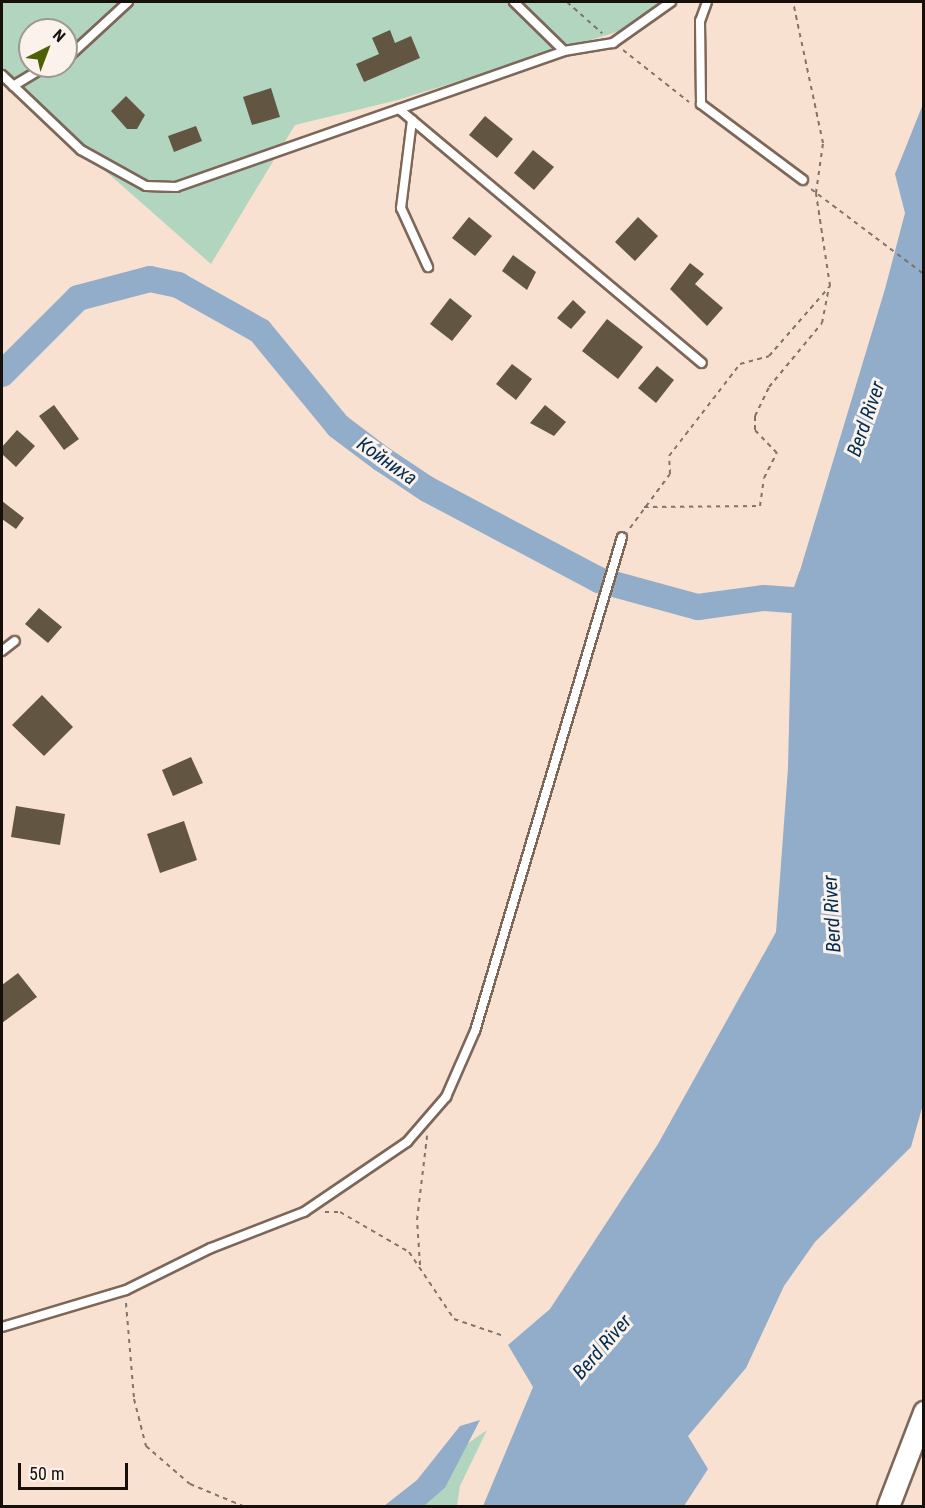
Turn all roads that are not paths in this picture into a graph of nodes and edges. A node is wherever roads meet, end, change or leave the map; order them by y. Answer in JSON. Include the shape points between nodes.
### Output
{"nodes":[{"id":1,"x":128,"y":2,"type":"edge"},
{"id":2,"x":514,"y":2,"type":"edge"},
{"id":3,"x":671,"y":2,"type":"edge"},
{"id":4,"x":707,"y":2,"type":"edge"},
{"id":5,"x":78,"y":48,"type":"edge"},
{"id":6,"x":564,"y":51,"type":"junction"},
{"id":7,"x":2,"y":75,"type":"edge"},
{"id":8,"x":26,"y":78,"type":"edge"},
{"id":9,"x":13,"y":86,"type":"junction"},
{"id":10,"x":399,"y":109,"type":"junction"},
{"id":11,"x":412,"y":120,"type":"junction"},
{"id":12,"x":803,"y":180,"type":"dead end"},
{"id":13,"x":428,"y":267,"type":"dead end"},
{"id":14,"x":702,"y":363,"type":"dead end"},
{"id":15,"x":622,"y":537,"type":"road end"},
{"id":16,"x":15,"y":641,"type":"dead end"},
{"id":17,"x":2,"y":651,"type":"edge"},
{"id":18,"x":2,"y":1327,"type":"edge"},
{"id":19,"x":924,"y":1412,"type":"edge"},
{"id":20,"x":888,"y":1506,"type":"edge"}],
"edges":[{"from":1,"to":5,"type":"lane"},
{"from":2,"to":6,"type":"lane"},
{"from":3,"to":6,"type":"lane","via":[[613,43]]},
{"from":4,"to":12,"type":"lane","via":[[700,21],[702,104]]},
{"from":6,"to":10,"type":"lane"},
{"from":7,"to":9,"type":"lane"},
{"from":8,"to":9,"type":"lane"},
{"from":9,"to":10,"type":"lane","via":[[81,150],[146,186],[176,187]]},
{"from":10,"to":11,"type":"lane"},
{"from":11,"to":13,"type":"lane","via":[[401,208]]},
{"from":11,"to":14,"type":"lane"},
{"from":15,"to":18,"type":"lane","via":[[475,1031],[446,1097],[407,1142],[304,1212],[222,1243],[126,1290]]},
{"from":16,"to":17,"type":"lane"},
{"from":19,"to":20,"type":"street"}]}
